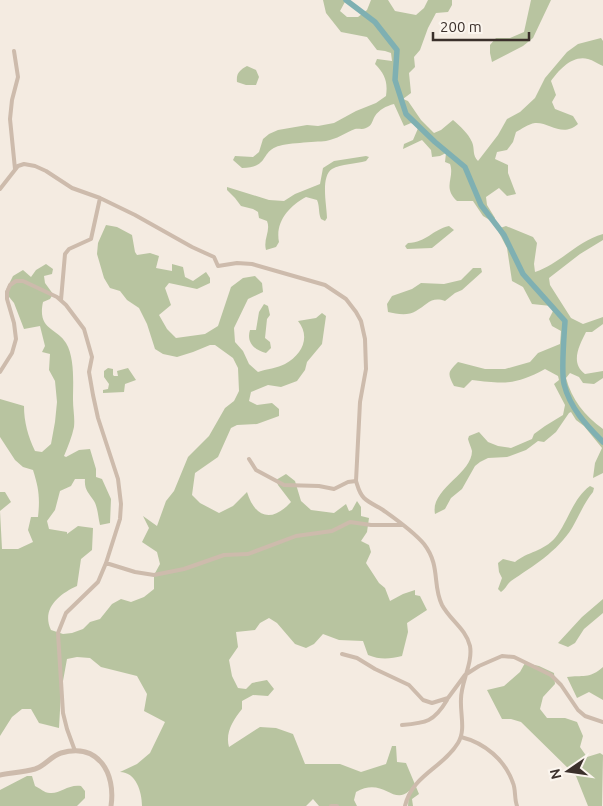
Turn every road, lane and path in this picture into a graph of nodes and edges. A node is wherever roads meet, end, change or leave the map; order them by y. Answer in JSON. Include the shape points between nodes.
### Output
{"nodes":[{"id":1,"x":14,"y":51,"type":"dead end"},
{"id":2,"x":15,"y":169,"type":"junction"},
{"id":3,"x":0,"y":189,"type":"edge"},
{"id":4,"x":100,"y":198,"type":"junction"},
{"id":5,"x":61,"y":291,"type":"junction"},
{"id":6,"x":54,"y":295,"type":"junction"},
{"id":7,"x":61,"y":300,"type":"junction"},
{"id":8,"x":0,"y":372,"type":"edge"},
{"id":9,"x":248,"y":459,"type":"dead end"},
{"id":10,"x":356,"y":481,"type":"junction"},
{"id":11,"x":403,"y":525,"type":"junction"},
{"id":12,"x":106,"y":563,"type":"junction"},
{"id":13,"x":342,"y":654,"type":"dead end"},
{"id":14,"x":465,"y":675,"type":"junction"},
{"id":15,"x":448,"y":698,"type":"junction"},
{"id":16,"x":603,"y":722,"type":"edge"},
{"id":17,"x":402,"y":725,"type":"dead end"},
{"id":18,"x":462,"y":737,"type":"junction"},
{"id":19,"x":75,"y":751,"type":"junction"},
{"id":20,"x":0,"y":775,"type":"edge"},
{"id":21,"x":111,"y":806,"type":"edge"},
{"id":22,"x":331,"y":806,"type":"edge"},
{"id":23,"x":337,"y":806,"type":"edge"},
{"id":24,"x":405,"y":806,"type":"edge"},
{"id":25,"x":517,"y":806,"type":"edge"}],
"edges":[{"from":1,"to":2,"type":"street","via":[[18,77],[10,119]]},
{"from":2,"to":3,"type":"street"},
{"from":2,"to":4,"type":"street","via":[[24,164],[35,166],[72,188]]},
{"from":4,"to":5,"type":"street","via":[[91,238],[65,254]]},
{"from":4,"to":10,"type":"street","via":[[214,257],[218,266],[245,264],[288,274],[325,285],[351,304],[361,321],[366,348]]},
{"from":5,"to":6,"type":"street"},
{"from":5,"to":7,"type":"street"},
{"from":6,"to":7,"type":"street"},
{"from":6,"to":8,"type":"street","via":[[23,280],[16,280],[10,286],[7,299],[16,339],[12,353]]},
{"from":7,"to":12,"type":"street","via":[[87,336],[92,357],[89,372],[93,395],[120,491],[122,504],[118,527]]},
{"from":9,"to":10,"type":"street","via":[[256,470],[284,485],[334,489]]},
{"from":10,"to":11,"type":"street","via":[[364,499]]},
{"from":11,"to":12,"type":"street","via":[[371,526],[350,522],[332,531],[296,536],[248,554],[224,555],[154,575]]},
{"from":11,"to":14,"type":"street","via":[[430,552],[442,606],[459,625],[469,643]]},
{"from":12,"to":19,"type":"street","via":[[98,582],[66,613],[58,633],[63,713]]},
{"from":13,"to":15,"type":"street","via":[[357,658],[409,685],[426,702]]},
{"from":14,"to":15,"type":"street"},
{"from":14,"to":16,"type":"street","via":[[496,658],[514,657],[550,676],[561,685],[578,710]]},
{"from":14,"to":18,"type":"street","via":[[461,698]]},
{"from":15,"to":17,"type":"street","via":[[430,720]]},
{"from":18,"to":24,"type":"street","via":[[413,787]]},
{"from":18,"to":25,"type":"street","via":[[487,749],[506,767],[514,784]]},
{"from":19,"to":20,"type":"street","via":[[58,754],[37,768]]},
{"from":19,"to":21,"type":"street","via":[[91,754],[106,767]]},
{"from":22,"to":23,"type":"street"}]}
